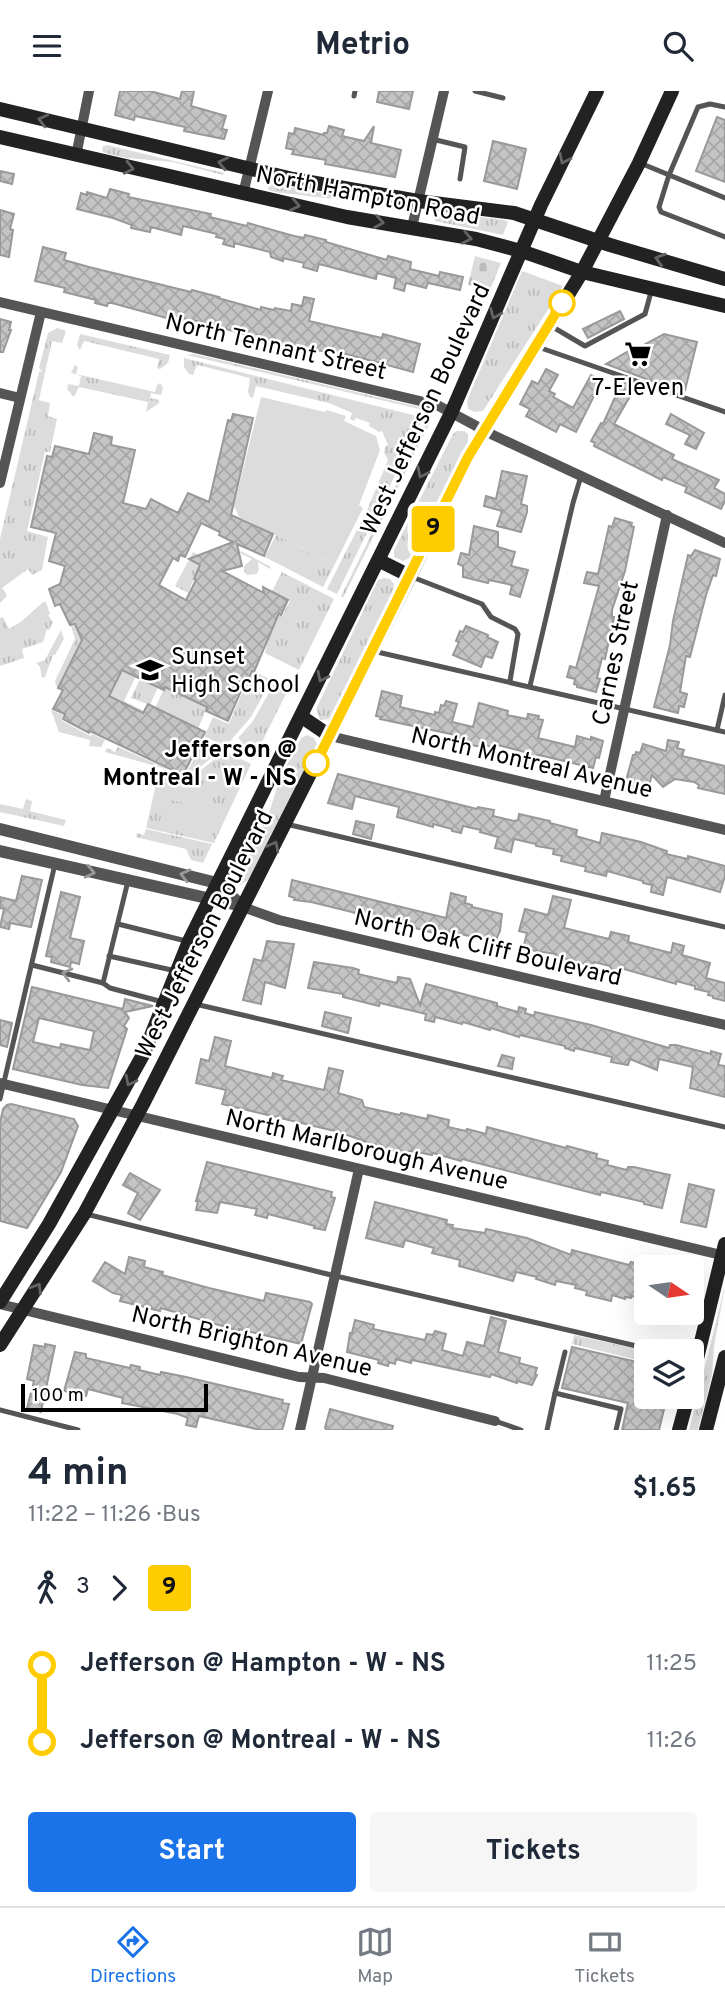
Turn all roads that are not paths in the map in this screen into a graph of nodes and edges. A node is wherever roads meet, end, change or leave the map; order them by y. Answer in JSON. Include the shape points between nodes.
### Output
{"nodes":[{"id":1,"x":89,"y":91,"type":"edge"},
{"id":2,"x":268,"y":91,"type":"edge"},
{"id":3,"x":444,"y":91,"type":"edge"},
{"id":4,"x":475,"y":91,"type":"edge"},
{"id":5,"x":597,"y":91,"type":"edge"},
{"id":6,"x":673,"y":91,"type":"edge"},
{"id":7,"x":503,"y":98,"type":"dead end"},
{"id":8,"x":725,"y":107,"type":"edge"},
{"id":9,"x":0,"y":109,"type":"edge"},
{"id":10,"x":82,"y":129,"type":"junction"},
{"id":11,"x":0,"y":137,"type":"edge"},
{"id":12,"x":432,"y":139,"type":"junction"},
{"id":13,"x":76,"y":156,"type":"junction"},
{"id":14,"x":639,"y":163,"type":"junction"},
{"id":15,"x":249,"y":169,"type":"junction"},
{"id":16,"x":669,"y":175,"type":"junction"},
{"id":17,"x":460,"y":179,"type":"dead end"},
{"id":18,"x":243,"y":194,"type":"junction"},
{"id":19,"x":725,"y":198,"type":"edge"},
{"id":20,"x":418,"y":201,"type":"junction"},
{"id":21,"x":535,"y":219,"type":"junction"},
{"id":22,"x":412,"y":227,"type":"junction"},
{"id":23,"x":725,"y":237,"type":"edge"},
{"id":24,"x":598,"y":240,"type":"junction"},
{"id":25,"x":521,"y":251,"type":"junction"},
{"id":26,"x":582,"y":272,"type":"junction"},
{"id":27,"x":725,"y":279,"type":"edge"},
{"id":28,"x":652,"y":289,"type":"junction"},
{"id":29,"x":0,"y":302,"type":"edge"},
{"id":30,"x":725,"y":306,"type":"edge"},
{"id":31,"x":41,"y":312,"type":"junction"},
{"id":32,"x":549,"y":324,"type":"junction"},
{"id":33,"x":535,"y":346,"type":"junction"},
{"id":34,"x":0,"y":393,"type":"edge"},
{"id":35,"x":20,"y":398,"type":"junction"},
{"id":36,"x":452,"y":411,"type":"junction"},
{"id":37,"x":725,"y":412,"type":"edge"},
{"id":38,"x":483,"y":429,"type":"junction"},
{"id":39,"x":581,"y":476,"type":"junction"},
{"id":40,"x":0,"y":483,"type":"edge"},
{"id":41,"x":667,"y":515,"type":"junction"},
{"id":42,"x":725,"y":543,"type":"edge"},
{"id":43,"x":380,"y":561,"type":"junction"},
{"id":44,"x":410,"y":576,"type":"junction"},
{"id":45,"x":373,"y":651,"type":"junction"},
{"id":46,"x":510,"y":681,"type":"junction"},
{"id":47,"x":530,"y":686,"type":"junction"},
{"id":48,"x":725,"y":695,"type":"edge"},
{"id":49,"x":625,"y":709,"type":"junction"},
{"id":50,"x":302,"y":717,"type":"junction"},
{"id":51,"x":717,"y":730,"type":"junction"},
{"id":52,"x":725,"y":732,"type":"edge"},
{"id":53,"x":330,"y":736,"type":"junction"},
{"id":54,"x":604,"y":801,"type":"junction"},
{"id":55,"x":286,"y":824,"type":"junction"},
{"id":56,"x":0,"y":829,"type":"edge"},
{"id":57,"x":725,"y":830,"type":"edge"},
{"id":58,"x":0,"y":851,"type":"edge"},
{"id":59,"x":55,"y":864,"type":"junction"},
{"id":60,"x":128,"y":881,"type":"junction"},
{"id":61,"x":217,"y":883,"type":"junction"},
{"id":62,"x":209,"y":901,"type":"junction"},
{"id":63,"x":243,"y":907,"type":"junction"},
{"id":64,"x":118,"y":924,"type":"junction"},
{"id":65,"x":725,"y":927,"type":"edge"},
{"id":66,"x":189,"y":941,"type":"junction"},
{"id":67,"x":109,"y":956,"type":"junction"},
{"id":68,"x":32,"y":965,"type":"junction"},
{"id":69,"x":176,"y":971,"type":"junction"},
{"id":70,"x":103,"y":983,"type":"junction"},
{"id":71,"x":164,"y":1002,"type":"junction"},
{"id":72,"x":195,"y":1004,"type":"junction"},
{"id":73,"x":725,"y":1025,"type":"edge"},
{"id":74,"x":2,"y":1084,"type":"edge"},
{"id":75,"x":0,"y":1099,"type":"edge"},
{"id":76,"x":114,"y":1110,"type":"junction"},
{"id":77,"x":137,"y":1116,"type":"junction"},
{"id":78,"x":725,"y":1127,"type":"edge"},
{"id":79,"x":359,"y":1169,"type":"junction"},
{"id":80,"x":84,"y":1214,"type":"junction"},
{"id":81,"x":724,"y":1252,"type":"edge"},
{"id":82,"x":335,"y":1274,"type":"junction"},
{"id":83,"x":0,"y":1303,"type":"edge"},
{"id":84,"x":24,"y":1310,"type":"junction"},
{"id":85,"x":700,"y":1339,"type":"edge"},
{"id":86,"x":0,"y":1345,"type":"edge"},
{"id":87,"x":634,"y":1345,"type":"edge"},
{"id":88,"x":565,"y":1352,"type":"dead end"},
{"id":89,"x":724,"y":1364,"type":"edge"},
{"id":90,"x":312,"y":1377,"type":"junction"},
{"id":91,"x":555,"y":1393,"type":"junction"},
{"id":92,"x":685,"y":1409,"type":"edge"},
{"id":93,"x":0,"y":1410,"type":"edge"},
{"id":94,"x":495,"y":1420,"type":"joint"},
{"id":95,"x":78,"y":1430,"type":"edge"},
{"id":96,"x":300,"y":1430,"type":"edge"},
{"id":97,"x":521,"y":1430,"type":"edge"},
{"id":98,"x":547,"y":1430,"type":"edge"},
{"id":99,"x":616,"y":1430,"type":"edge"},
{"id":100,"x":679,"y":1430,"type":"edge"},
{"id":101,"x":706,"y":1430,"type":"edge"}],
"edges":[{"from":1,"to":10,"type":"street"},
{"from":2,"to":15,"type":"street"},
{"from":3,"to":12,"type":"street"},
{"from":4,"to":7,"type":"lane"},
{"from":5,"to":21,"type":"main road","name":"West Jefferson Boulevard","one_way":true},
{"from":6,"to":14,"type":"main road","name":"West Jefferson Boulevard"},
{"from":8,"to":16,"type":"lane","via":[[698,107]]},
{"from":10,"to":9,"type":"main road","name":"North Hampton Road","one_way":true},
{"from":10,"to":13,"type":"street"},
{"from":15,"to":10,"type":"main road","name":"North Hampton Road","one_way":true},
{"from":11,"to":13,"type":"main road","name":"North Hampton Road"},
{"from":12,"to":17,"type":"lane","via":[[465,147]]},
{"from":12,"to":20,"type":"street"},
{"from":13,"to":18,"type":"main road","name":"North Hampton Road","one_way":true},
{"from":14,"to":16,"type":"lane"},
{"from":14,"to":24,"type":"main road","name":"West Jefferson Boulevard"},
{"from":15,"to":18,"type":"street"},
{"from":15,"to":20,"type":"main road","name":"North Hampton Road"},
{"from":16,"to":19,"type":"lane"},
{"from":16,"to":23,"type":"lane","via":[[661,212]]},
{"from":18,"to":22,"type":"main road","name":"North Hampton Road","one_way":true},
{"from":20,"to":21,"type":"main road","name":"North Hampton Road"},
{"from":20,"to":22,"type":"street"},
{"from":21,"to":24,"type":"main road","name":"North Hampton Road"},
{"from":21,"to":25,"type":"main road","name":"West Jefferson Boulevard"},
{"from":22,"to":25,"type":"main road","name":"North Hampton Road","one_way":true},
{"from":24,"to":26,"type":"main road","name":"West Jefferson Boulevard"},
{"from":27,"to":24,"type":"main road","name":"North Hampton Road","one_way":true},
{"from":25,"to":26,"type":"main road","name":"North Hampton Road"},
{"from":25,"to":36,"type":"main road","name":"West Jefferson Boulevard","one_way":true},
{"from":26,"to":28,"type":"main road","name":"North Hampton Road"},
{"from":26,"to":32,"type":"main road","name":"West Jefferson Boulevard"},
{"from":28,"to":30,"type":"main road","name":"North Hampton Road"},
{"from":28,"to":32,"type":"lane","via":[[645,314],[585,346]]},
{"from":29,"to":31,"type":"street","name":"North Tennant Street"},
{"from":31,"to":35,"type":"street"},
{"from":31,"to":36,"type":"street","name":"North Tennant Street"},
{"from":32,"to":33,"type":"main road","name":"West Jefferson Boulevard"},
{"from":33,"to":37,"type":"lane"},
{"from":33,"to":38,"type":"main road","name":"West Jefferson Boulevard"},
{"from":34,"to":35,"type":"street"},
{"from":35,"to":40,"type":"street"},
{"from":36,"to":38,"type":"street","name":"North Tennant Street"},
{"from":36,"to":43,"type":"main road","name":"West Jefferson Boulevard","one_way":true},
{"from":38,"to":39,"type":"street","name":"North Tennant Street"},
{"from":38,"to":44,"type":"main road","name":"West Jefferson Boulevard"},
{"from":39,"to":41,"type":"street","name":"North Tennant Street"},
{"from":39,"to":47,"type":"lane"},
{"from":41,"to":42,"type":"street","name":"North Tennant Street"},
{"from":41,"to":49,"type":"street","name":"Carnes Street"},
{"from":43,"to":44,"type":"main road"},
{"from":43,"to":50,"type":"main road","name":"West Jefferson Boulevard","one_way":true},
{"from":44,"to":45,"type":"main road","name":"West Jefferson Boulevard"},
{"from":44,"to":46,"type":"lane","via":[[482,604],[491,617],[516,629]]},
{"from":45,"to":46,"type":"lane"},
{"from":45,"to":53,"type":"main road","name":"West Jefferson Boulevard"},
{"from":46,"to":47,"type":"lane"},
{"from":47,"to":49,"type":"lane"},
{"from":48,"to":51,"type":"lane"},
{"from":49,"to":51,"type":"lane"},
{"from":49,"to":54,"type":"street","name":"Carnes Street"},
{"from":50,"to":53,"type":"main road"},
{"from":50,"to":61,"type":"main road","name":"West Jefferson Boulevard"},
{"from":51,"to":52,"type":"lane"},
{"from":53,"to":54,"type":"street","name":"North Montreal Avenue"},
{"from":53,"to":55,"type":"main road","name":"West Jefferson Boulevard"},
{"from":54,"to":57,"type":"street","name":"North Montreal Avenue"},
{"from":63,"to":55,"type":"main road","name":"West Jefferson Boulevard","one_way":true},
{"from":55,"to":65,"type":"lane"},
{"from":61,"to":56,"type":"street","name":"North Oak Cliff Boulevard","one_way":true},
{"from":58,"to":59,"type":"street","name":"North Oak Cliff Boulevard"},
{"from":59,"to":60,"type":"street","name":"North Oak Cliff Boulevard","one_way":true},
{"from":59,"to":68,"type":"lane"},
{"from":60,"to":62,"type":"street","name":"North Oak Cliff Boulevard"},
{"from":60,"to":64,"type":"lane"},
{"from":61,"to":62,"type":"main road","name":"West Jefferson Boulevard"},
{"from":61,"to":63,"type":"street","name":"North Oak Cliff Boulevard"},
{"from":62,"to":63,"type":"street","name":"North Oak Cliff Boulevard"},
{"from":62,"to":66,"type":"main road","name":"West Jefferson Boulevard"},
{"from":63,"to":72,"type":"main road","name":"West Jefferson Boulevard"},
{"from":63,"to":73,"type":"street","name":"North Oak Cliff Boulevard","via":[[279,920]]},
{"from":64,"to":66,"type":"lane"},
{"from":64,"to":67,"type":"lane"},
{"from":66,"to":69,"type":"main road","name":"West Jefferson Boulevard"},
{"from":67,"to":69,"type":"lane"},
{"from":67,"to":70,"type":"lane"},
{"from":70,"to":68,"type":"lane","one_way":true},
{"from":68,"to":74,"type":"lane"},
{"from":69,"to":71,"type":"main road","name":"West Jefferson Boulevard"},
{"from":70,"to":71,"type":"lane"},
{"from":71,"to":76,"type":"main road","name":"West Jefferson Boulevard","one_way":true},
{"from":72,"to":77,"type":"main road","name":"West Jefferson Boulevard"},
{"from":72,"to":78,"type":"lane"},
{"from":74,"to":75,"type":"lane"},
{"from":74,"to":76,"type":"street","name":"North Marlborough Avenue"},
{"from":76,"to":77,"type":"street","name":"North Marlborough Avenue"},
{"from":76,"to":83,"type":"main road","name":"West Jefferson Boulevard"},
{"from":77,"to":79,"type":"street","name":"North Marlborough Avenue"},
{"from":77,"to":80,"type":"main road","name":"West Jefferson Boulevard"},
{"from":79,"to":81,"type":"street","name":"North Marlborough Avenue"},
{"from":79,"to":82,"type":"street"},
{"from":80,"to":82,"type":"lane"},
{"from":84,"to":80,"type":"main road","name":"West Jefferson Boulevard","one_way":true},
{"from":81,"to":85,"type":"main road"},
{"from":82,"to":87,"type":"lane"},
{"from":82,"to":90,"type":"street"},
{"from":83,"to":84,"type":"street","name":"North Brighton Avenue"},
{"from":84,"to":86,"type":"main road","name":"West Jefferson Boulevard"},
{"from":84,"to":90,"type":"street","name":"North Brighton Avenue"},
{"from":88,"to":91,"type":"lane"},
{"from":89,"to":101,"type":"main road"},
{"from":90,"to":94,"type":"street","name":"North Brighton Avenue"},
{"from":90,"to":96,"type":"street"},
{"from":91,"to":98,"type":"lane"},
{"from":91,"to":99,"type":"lane","via":[[621,1409]]},
{"from":92,"to":100,"type":"main road"},
{"from":93,"to":95,"type":"lane"},
{"from":94,"to":97,"type":"lane"}]}
